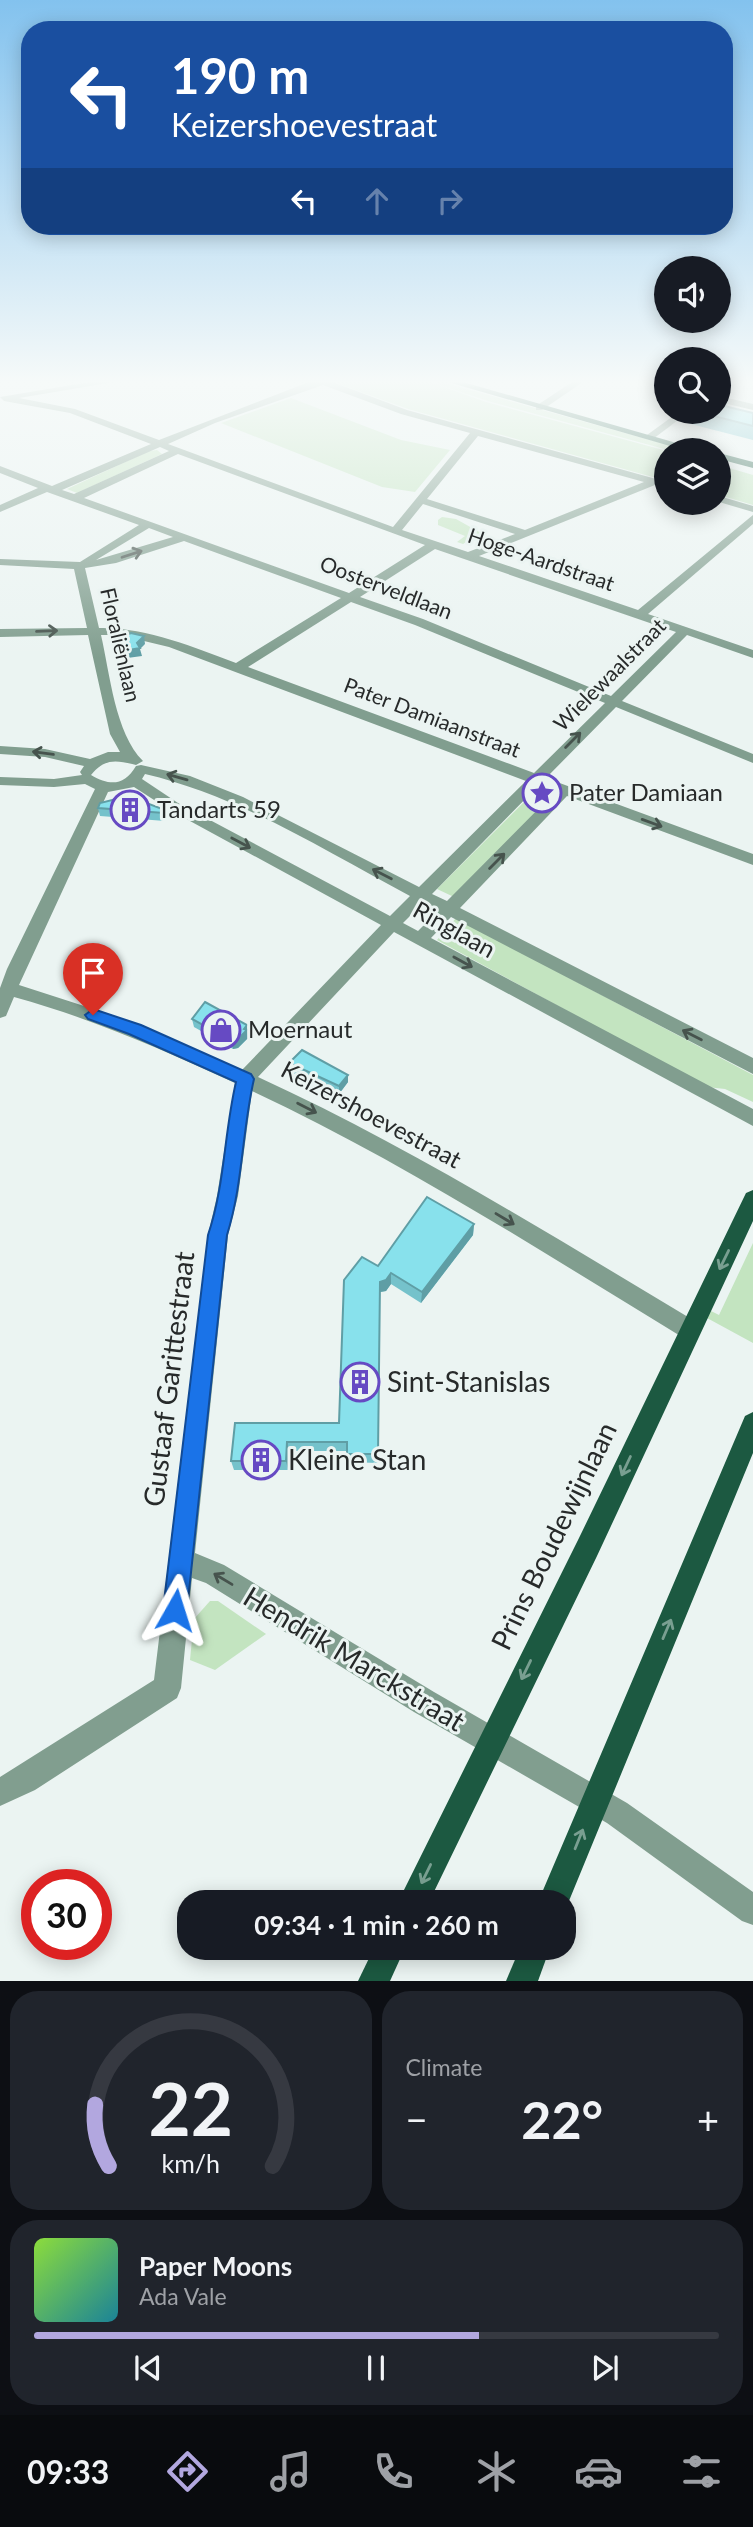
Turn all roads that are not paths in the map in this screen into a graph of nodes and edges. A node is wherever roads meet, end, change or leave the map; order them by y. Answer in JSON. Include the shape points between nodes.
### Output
{"nodes":[{"id":1,"x":9,"y":472,"type":"edge"},
{"id":2,"x":90,"y":472,"type":"edge"},
{"id":3,"x":130,"y":472,"type":"edge"},
{"id":4,"x":235,"y":472,"type":"edge"},
{"id":5,"x":443,"y":472,"type":"edge"},
{"id":6,"x":623,"y":472,"type":"edge"},
{"id":7,"x":654,"y":481,"type":"edge"},
{"id":8,"x":654,"y":486,"type":"edge"},
{"id":9,"x":50,"y":489,"type":"junction"},
{"id":10,"x":74,"y":498,"type":"junction"},
{"id":11,"x":421,"y":500,"type":"junction"},
{"id":12,"x":731,"y":503,"type":"edge"},
{"id":13,"x":0,"y":509,"type":"edge"},
{"id":14,"x":753,"y":509,"type":"edge"},
{"id":15,"x":753,"y":518,"type":"edge"},
{"id":16,"x":148,"y":524,"type":"junction"},
{"id":17,"x":395,"y":531,"type":"junction"},
{"id":18,"x":527,"y":534,"type":"junction"},
{"id":19,"x":185,"y":537,"type":"junction"},
{"id":20,"x":435,"y":544,"type":"junction"},
{"id":21,"x":469,"y":556,"type":"junction"},
{"id":22,"x":0,"y":562,"type":"edge"},
{"id":23,"x":79,"y":566,"type":"junction"},
{"id":24,"x":353,"y":597,"type":"junction"},
{"id":25,"x":640,"y":615,"type":"junction"},
{"id":26,"x":685,"y":630,"type":"junction"},
{"id":27,"x":0,"y":633,"type":"edge"},
{"id":28,"x":93,"y":633,"type":"junction"},
{"id":29,"x":753,"y":654,"type":"edge"},
{"id":30,"x":239,"y":667,"type":"junction"},
{"id":31,"x":612,"y":702,"type":"junction"},
{"id":32,"x":117,"y":734,"type":"junction"},
{"id":33,"x":0,"y":750,"type":"edge"},
{"id":34,"x":753,"y":759,"type":"edge"},
{"id":35,"x":95,"y":767,"type":"junction"},
{"id":36,"x":135,"y":769,"type":"junction"},
{"id":37,"x":535,"y":779,"type":"junction"},
{"id":38,"x":0,"y":780,"type":"edge"},
{"id":39,"x":103,"y":788,"type":"junction"},
{"id":40,"x":565,"y":790,"type":"junction"},
{"id":41,"x":753,"y":860,"type":"edge"},
{"id":42,"x":421,"y":895,"type":"junction"},
{"id":43,"x":449,"y":909,"type":"junction"},
{"id":44,"x":392,"y":924,"type":"junction"},
{"id":45,"x":420,"y":939,"type":"junction"},
{"id":46,"x":8,"y":989,"type":"junction"},
{"id":47,"x":0,"y":1011,"type":"edge"},
{"id":48,"x":753,"y":1067,"type":"edge"},
{"id":49,"x":245,"y":1079,"type":"junction"},
{"id":50,"x":749,"y":1114,"type":"edge"},
{"id":51,"x":753,"y":1199,"type":"edge"},
{"id":52,"x":690,"y":1330,"type":"junction"},
{"id":53,"x":753,"y":1424,"type":"edge"},
{"id":54,"x":180,"y":1560,"type":"junction"},
{"id":55,"x":491,"y":1742,"type":"junction"},
{"id":56,"x":0,"y":1792,"type":"edge"},
{"id":57,"x":594,"y":1801,"type":"junction"},
{"id":58,"x":419,"y":1890,"type":"edge"},
{"id":59,"x":558,"y":1890,"type":"edge"},
{"id":60,"x":753,"y":1910,"type":"edge"},
{"id":61,"x":384,"y":1960,"type":"edge"},
{"id":62,"x":530,"y":1960,"type":"edge"},
{"id":63,"x":374,"y":1981,"type":"edge"},
{"id":64,"x":522,"y":1981,"type":"edge"}],
"edges":[{"from":1,"to":9,"type":"street","name":"Oosterveldlaan"},
{"from":2,"to":9,"type":"street"},
{"from":3,"to":10,"type":"street"},
{"from":4,"to":17,"type":"street","name":"Hoge-Aardstraat"},
{"from":5,"to":11,"type":"street"},
{"from":6,"to":7,"type":"street"},
{"from":8,"to":18,"type":"street"},
{"from":9,"to":10,"type":"street","name":"Oosterveldlaan"},
{"from":9,"to":13,"type":"street"},
{"from":10,"to":16,"type":"street","name":"Oosterveldlaan"},
{"from":11,"to":17,"type":"street"},
{"from":11,"to":18,"type":"street"},
{"from":12,"to":14,"type":"street"},
{"from":15,"to":25,"type":"street"},
{"from":16,"to":19,"type":"street","name":"Oosterveldlaan"},
{"from":16,"to":23,"type":"street"},
{"from":17,"to":20,"type":"street","name":"Hoge-Aardstraat"},
{"from":18,"to":21,"type":"street"},
{"from":23,"to":19,"type":"street","one_way":true,"via":[[112,561]]},
{"from":19,"to":24,"type":"street","name":"Oosterveldlaan"},
{"from":20,"to":21,"type":"street","name":"Hoge-Aardstraat"},
{"from":20,"to":24,"type":"street"},
{"from":21,"to":25,"type":"street","name":"Hoge-Aardstraat"},
{"from":22,"to":23,"type":"street"},
{"from":23,"to":28,"type":"street","name":"Floraliënlaan"},
{"from":24,"to":30,"type":"street"},
{"from":24,"to":31,"type":"street","name":"Oosterveldlaan"},
{"from":25,"to":26,"type":"street","name":"Hoge-Aardstraat"},
{"from":26,"to":29,"type":"street","name":"Hoge-Aardstraat"},
{"from":26,"to":31,"type":"street","name":"Wielewaalstraat"},
{"from":27,"to":28,"type":"street","name":"Pater Damiaanstraat","one_way":true},
{"from":28,"to":30,"type":"street","name":"Pater Damiaanstraat","via":[[132,633]]},
{"from":28,"to":32,"type":"street","name":"Floraliënlaan"},
{"from":30,"to":37,"type":"street","name":"Pater Damiaanstraat"},
{"from":31,"to":34,"type":"street","name":"Oosterveldlaan"},
{"from":37,"to":31,"type":"street","name":"Wielewaalstraat","one_way":true},
{"from":32,"to":35,"type":"street","name":"Floraliënlaan","via":[[113,748]]},
{"from":32,"to":36,"type":"street","name":"Floraliënlaan"},
{"from":35,"to":33,"type":"street","name":"Ringlaan","one_way":true,"via":[[45,753]]},
{"from":35,"to":36,"type":"street","name":"Ringlaan","via":[[118,756]]},
{"from":35,"to":38,"type":"street","name":"Ringlaan","via":[[54,783]]},
{"from":35,"to":39,"type":"street","name":"Ringlaan"},
{"from":36,"to":39,"type":"street","name":"Ringlaan","via":[[123,786]]},
{"from":42,"to":36,"type":"street","name":"Ringlaan","one_way":true,"via":[[228,795],[185,779]]},
{"from":36,"to":44,"type":"street","name":"Ringlaan","one_way":true,"via":[[173,806]]},
{"from":37,"to":40,"type":"street","name":"Pater Damiaanstraat"},
{"from":37,"to":42,"type":"street","name":"Wielewaalstraat"},
{"from":39,"to":46,"type":"street"},
{"from":40,"to":41,"type":"street","name":"Pater Damiaanstraat","one_way":true},
{"from":43,"to":40,"type":"street","one_way":true},
{"from":42,"to":43,"type":"street","name":"Ringlaan"},
{"from":42,"to":44,"type":"street","name":"Wielewaalstraat"},
{"from":43,"to":45,"type":"street"},
{"from":48,"to":43,"type":"street","name":"Ringlaan","one_way":true},
{"from":44,"to":45,"type":"street","name":"Ringlaan"},
{"from":44,"to":49,"type":"street","name":"Wielewaalstraat"},
{"from":45,"to":50,"type":"street","name":"Ringlaan","one_way":true},
{"from":46,"to":47,"type":"street"},
{"from":46,"to":49,"type":"street","name":"Keizershoevestraat","via":[[135,1030]]},
{"from":49,"to":52,"type":"street","name":"Keizershoevestraat","one_way":true,"via":[[424,1171]]},
{"from":49,"to":54,"type":"street","name":"Gustaaf Garittestraat","via":[[229,1202],[218,1235]]},
{"from":51,"to":52,"type":"main road","name":"Prins Boudewijnlaan","one_way":true},
{"from":52,"to":55,"type":"main road","name":"Prins Boudewijnlaan","one_way":true},
{"from":57,"to":53,"type":"main road","one_way":true},
{"from":55,"to":54,"type":"street","name":"Hendrik Marckstraat","one_way":true,"via":[[215,1574]]},
{"from":54,"to":56,"type":"street","name":"Gustaaf Garittestraat","via":[[167,1688]]},
{"from":55,"to":57,"type":"street","name":"Hendrik Marckstraat"},
{"from":55,"to":58,"type":"main road","name":"Prins Boudewijnlaan","one_way":true},
{"from":59,"to":57,"type":"main road","one_way":true},
{"from":57,"to":60,"type":"street","name":"Hendrik Marckstraat"},
{"from":61,"to":63,"type":"main road"},
{"from":62,"to":64,"type":"main road"}]}
